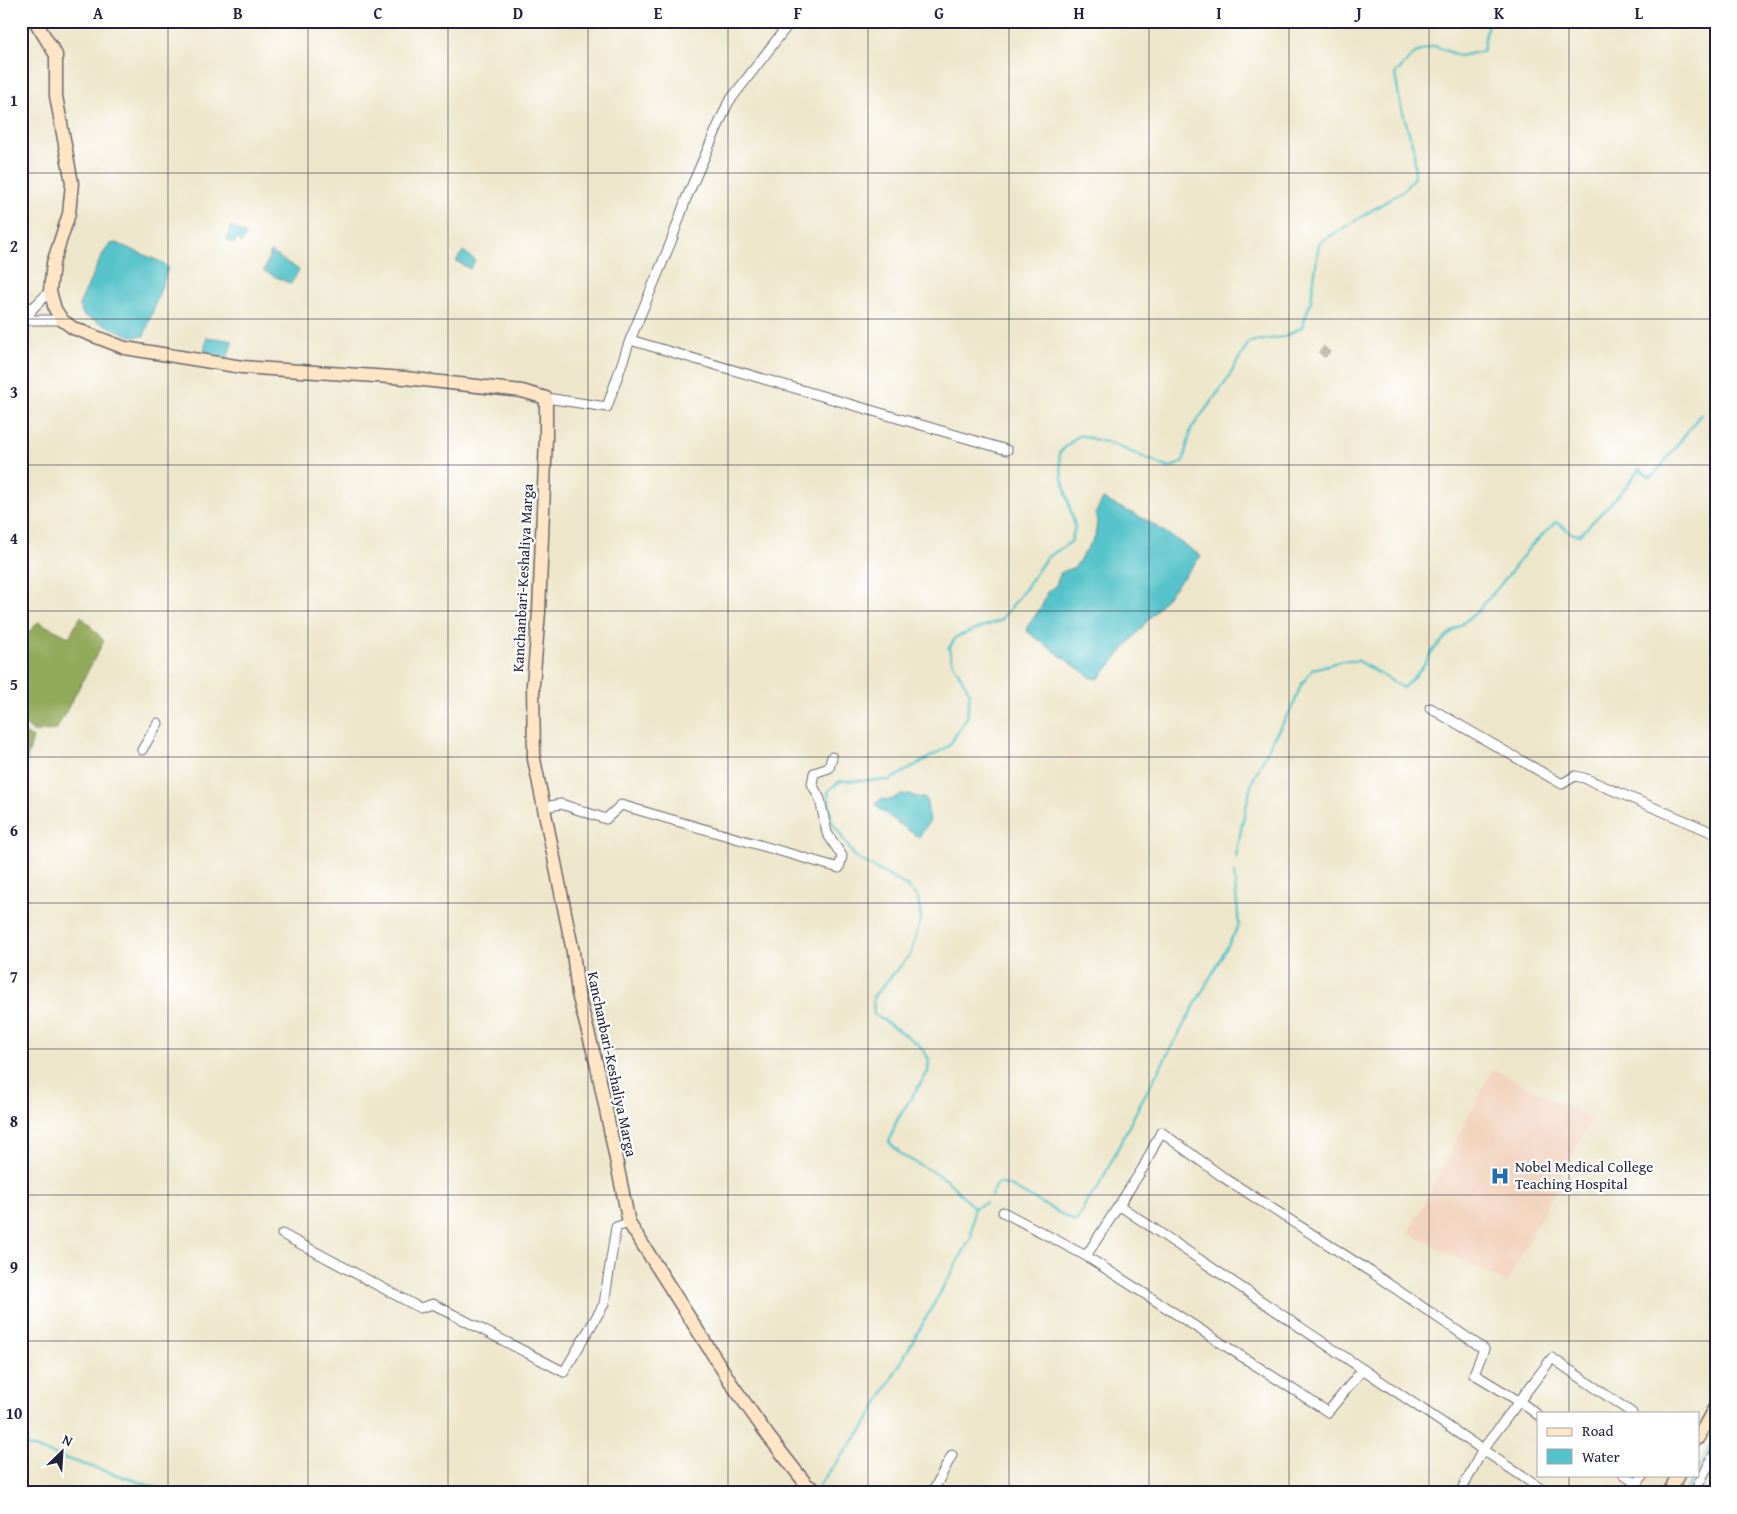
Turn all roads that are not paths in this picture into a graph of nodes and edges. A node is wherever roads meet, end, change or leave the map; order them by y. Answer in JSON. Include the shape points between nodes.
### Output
{"nodes":[{"id":1,"x":35,"y":21,"type":"edge"},
{"id":2,"x":791,"y":21,"type":"edge"},
{"id":3,"x":50,"y":291,"type":"junction"},
{"id":4,"x":21,"y":305,"type":"edge"},
{"id":5,"x":33,"y":308,"type":"junction"},
{"id":6,"x":26,"y":320,"type":"junction"},
{"id":7,"x":62,"y":320,"type":"junction"},
{"id":8,"x":21,"y":329,"type":"edge"},
{"id":9,"x":630,"y":340,"type":"junction"},
{"id":10,"x":546,"y":398,"type":"junction"},
{"id":11,"x":1007,"y":450,"type":"dead end"},
{"id":12,"x":1430,"y":708,"type":"dead end"},
{"id":13,"x":158,"y":722,"type":"dead end"},
{"id":14,"x":142,"y":750,"type":"dead end"},
{"id":15,"x":832,"y":757,"type":"dead end"},
{"id":16,"x":544,"y":807,"type":"junction"},
{"id":17,"x":1716,"y":834,"type":"edge"},
{"id":18,"x":1120,"y":1206,"type":"junction"},
{"id":19,"x":1003,"y":1212,"type":"dead end"},
{"id":20,"x":629,"y":1223,"type":"junction"},
{"id":21,"x":282,"y":1234,"type":"dead end"},
{"id":22,"x":1086,"y":1256,"type":"junction"},
{"id":23,"x":1363,"y":1369,"type":"junction"},
{"id":24,"x":1520,"y":1402,"type":"junction"},
{"id":25,"x":1716,"y":1405,"type":"edge"},
{"id":26,"x":1631,"y":1412,"type":"edge"},
{"id":27,"x":1537,"y":1414,"type":"edge"},
{"id":28,"x":1700,"y":1434,"type":"edge"},
{"id":29,"x":1483,"y":1449,"type":"junction"},
{"id":30,"x":1716,"y":1452,"type":"edge"},
{"id":31,"x":952,"y":1455,"type":"dead end"},
{"id":32,"x":1626,"y":1476,"type":"edge"},
{"id":33,"x":1642,"y":1476,"type":"edge"},
{"id":34,"x":1678,"y":1476,"type":"edge"},
{"id":35,"x":1638,"y":1484,"type":"junction"},
{"id":36,"x":820,"y":1493,"type":"edge"},
{"id":37,"x":932,"y":1493,"type":"edge"},
{"id":38,"x":1460,"y":1493,"type":"edge"},
{"id":39,"x":1547,"y":1493,"type":"edge"},
{"id":40,"x":1632,"y":1493,"type":"edge"},
{"id":41,"x":1669,"y":1493,"type":"edge"},
{"id":42,"x":1694,"y":1493,"type":"edge"}],
"edges":[{"from":1,"to":3,"type":"street","via":[[56,54],[56,96],[72,183],[69,214],[53,263]]},
{"from":2,"to":9,"type":"street","via":[[728,102]]},
{"from":3,"to":5,"type":"street"},
{"from":3,"to":7,"type":"street"},
{"from":4,"to":5,"type":"street"},
{"from":5,"to":6,"type":"street"},
{"from":6,"to":7,"type":"street"},
{"from":6,"to":8,"type":"street"},
{"from":7,"to":10,"type":"street","via":[[73,328],[125,348],[228,365],[522,391]]},
{"from":9,"to":10,"type":"street","via":[[607,407]]},
{"from":9,"to":11,"type":"street"},
{"from":10,"to":16,"type":"street","name":"Kanchanbari-Keshaliya Marga","via":[[540,612],[534,685],[534,758]]},
{"from":12,"to":17,"type":"street","via":[[1562,784],[1575,776],[1584,778]]},
{"from":13,"to":14,"type":"street"},
{"from":15,"to":16,"type":"street","via":[[829,768],[814,773],[812,784],[820,798],[827,833],[842,856],[840,868],[621,805],[606,819],[561,804]]},
{"from":16,"to":20,"type":"street","name":"Kanchanbari-Keshaliya Marga","via":[[573,952],[578,994],[599,1075]]},
{"from":18,"to":22,"type":"street"},
{"from":18,"to":23,"type":"street"},
{"from":18,"to":24,"type":"street","via":[[1161,1132],[1222,1177],[1484,1349],[1474,1374]]},
{"from":19,"to":22,"type":"street"},
{"from":20,"to":21,"type":"street","via":[[616,1227],[604,1304],[564,1372],[433,1304],[420,1308]]},
{"from":20,"to":36,"type":"street","name":"Kanchanbari-Keshaliya Marga","via":[[732,1386],[806,1484]]},
{"from":22,"to":23,"type":"street","via":[[1328,1412]]},
{"from":23,"to":29,"type":"street"},
{"from":24,"to":26,"type":"street","via":[[1552,1358]]},
{"from":24,"to":27,"type":"street"},
{"from":24,"to":29,"type":"street"},
{"from":25,"to":28,"type":"street"},
{"from":29,"to":38,"type":"street"},
{"from":29,"to":39,"type":"street"},
{"from":30,"to":42,"type":"street"},
{"from":31,"to":37,"type":"street"},
{"from":32,"to":35,"type":"street"},
{"from":33,"to":35,"type":"street"},
{"from":34,"to":41,"type":"street"},
{"from":35,"to":40,"type":"street"}]}
